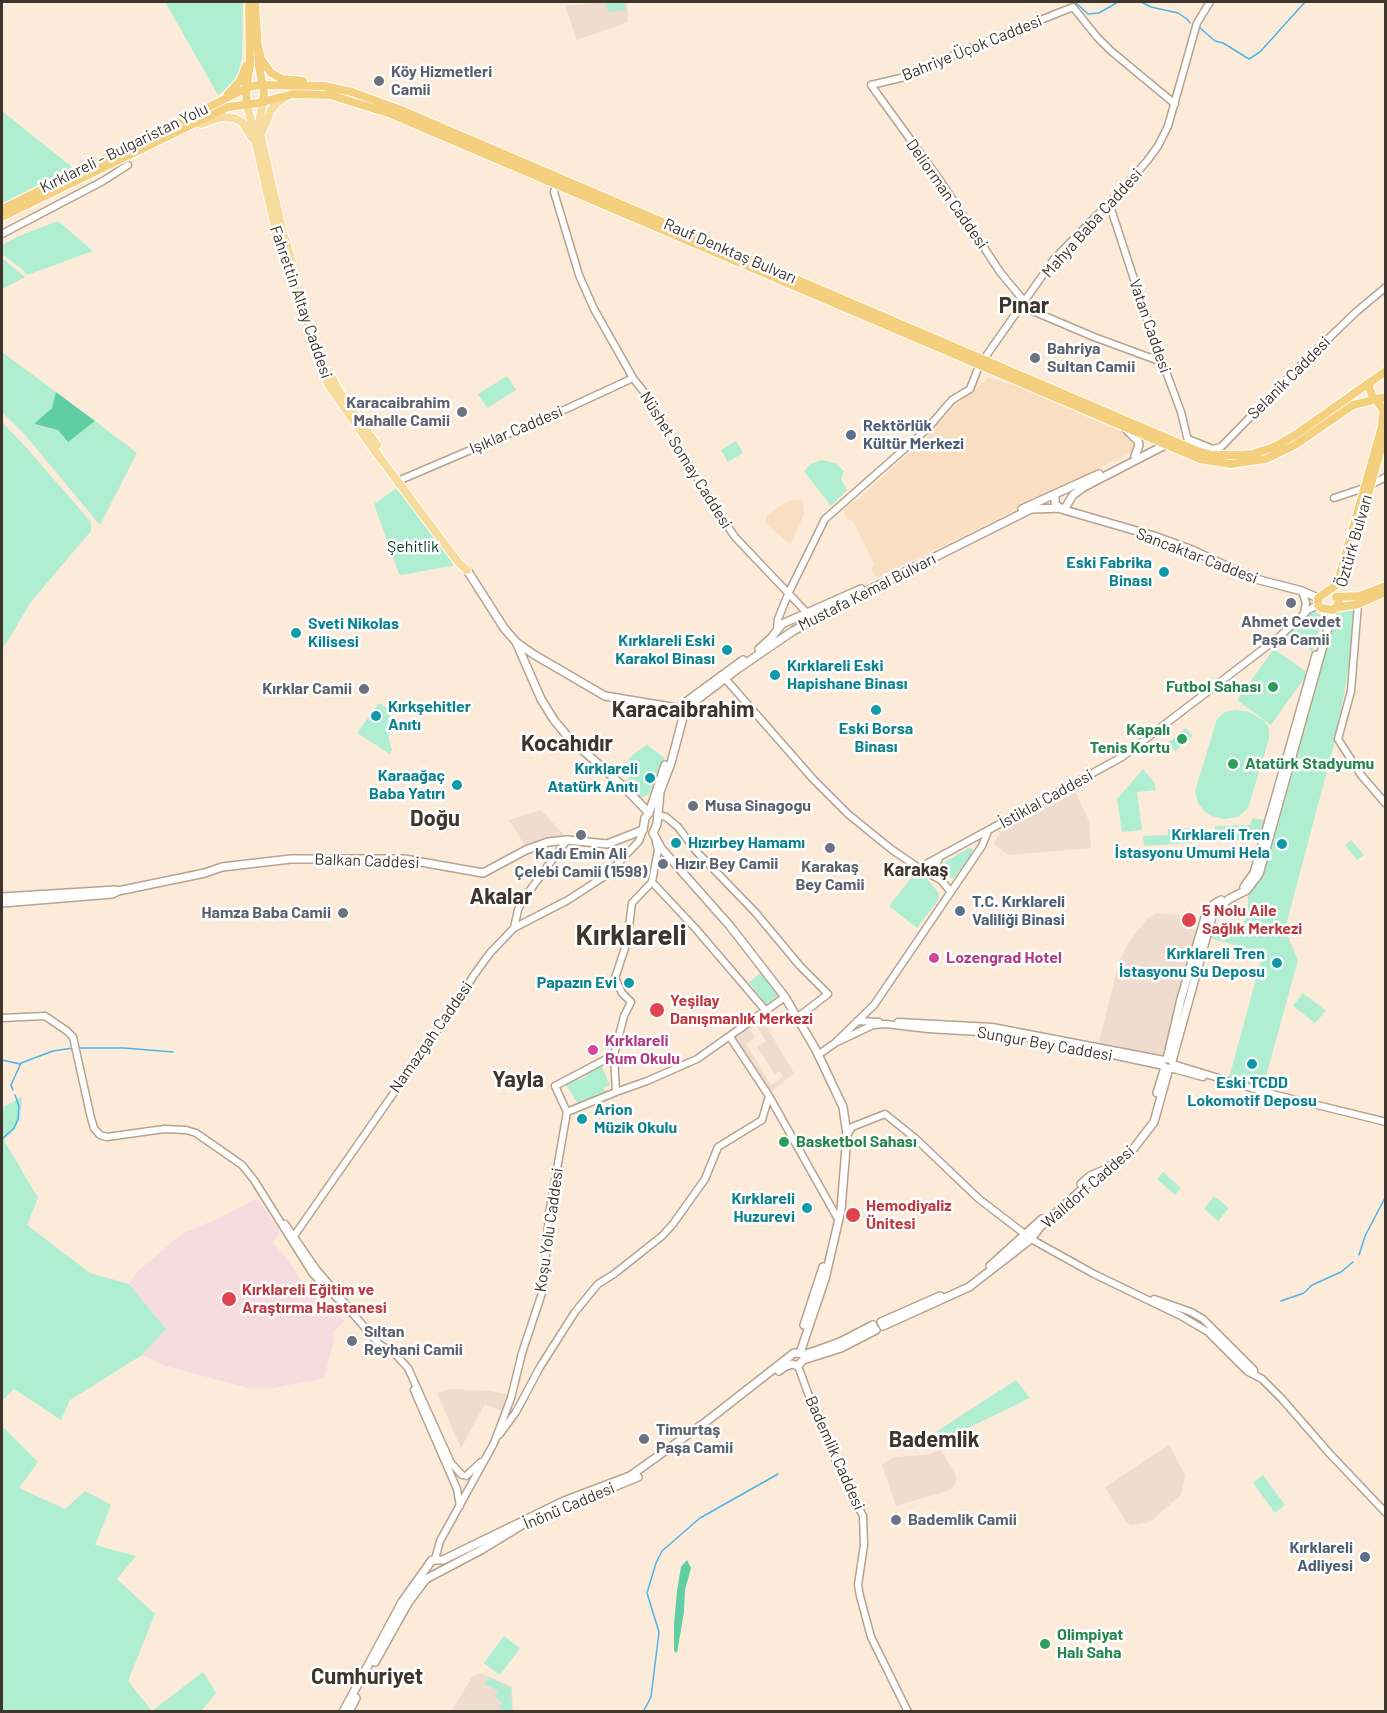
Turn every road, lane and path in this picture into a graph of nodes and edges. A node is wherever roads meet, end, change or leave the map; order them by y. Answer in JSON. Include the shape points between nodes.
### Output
{"nodes":[{"id":1,"x":249,"y":2,"type":"edge"},
{"id":2,"x":255,"y":2,"type":"edge"},
{"id":3,"x":1210,"y":2,"type":"edge"},
{"id":4,"x":253,"y":45,"type":"junction"},
{"id":5,"x":263,"y":85,"type":"junction"},
{"id":6,"x":871,"y":85,"type":"joint"},
{"id":7,"x":246,"y":88,"type":"junction"},
{"id":8,"x":348,"y":90,"type":"junction"},
{"id":9,"x":290,"y":95,"type":"junction"},
{"id":10,"x":221,"y":101,"type":"junction"},
{"id":11,"x":263,"y":102,"type":"junction"},
{"id":12,"x":247,"y":104,"type":"junction"},
{"id":13,"x":1175,"y":104,"type":"junction"},
{"id":14,"x":186,"y":127,"type":"junction"},
{"id":15,"x":260,"y":150,"type":"junction"},
{"id":16,"x":128,"y":165,"type":"dead end"},
{"id":17,"x":556,"y":185,"type":"junction"},
{"id":18,"x":1109,"y":203,"type":"junction"},
{"id":19,"x":2,"y":208,"type":"edge"},
{"id":20,"x":2,"y":217,"type":"edge"},
{"id":21,"x":2,"y":234,"type":"edge"},
{"id":22,"x":1386,"y":287,"type":"edge"},
{"id":23,"x":1023,"y":304,"type":"junction"},
{"id":24,"x":1162,"y":362,"type":"junction"},
{"id":25,"x":983,"y":364,"type":"junction"},
{"id":26,"x":1385,"y":371,"type":"edge"},
{"id":27,"x":633,"y":378,"type":"junction"},
{"id":28,"x":1370,"y":382,"type":"junction"},
{"id":29,"x":1386,"y":397,"type":"edge"},
{"id":30,"x":1376,"y":400,"type":"junction"},
{"id":31,"x":1125,"y":428,"type":"junction"},
{"id":32,"x":1386,"y":433,"type":"edge"},
{"id":33,"x":1188,"y":439,"type":"junction"},
{"id":34,"x":1164,"y":441,"type":"junction"},
{"id":35,"x":1190,"y":449,"type":"junction"},
{"id":36,"x":1135,"y":456,"type":"junction"},
{"id":37,"x":1386,"y":477,"type":"edge"},
{"id":38,"x":400,"y":480,"type":"junction"},
{"id":39,"x":1367,"y":486,"type":"junction"},
{"id":40,"x":1058,"y":494,"type":"junction"},
{"id":41,"x":1334,"y":498,"type":"dead end"},
{"id":42,"x":1070,"y":501,"type":"junction"},
{"id":43,"x":1061,"y":509,"type":"junction"},
{"id":44,"x":1083,"y":515,"type":"junction"},
{"id":45,"x":467,"y":570,"type":"joint"},
{"id":46,"x":1386,"y":586,"type":"edge"},
{"id":47,"x":1302,"y":591,"type":"junction"},
{"id":48,"x":789,"y":592,"type":"junction"},
{"id":49,"x":1386,"y":592,"type":"edge"},
{"id":50,"x":1340,"y":596,"type":"junction"},
{"id":51,"x":1323,"y":602,"type":"junction"},
{"id":52,"x":1358,"y":604,"type":"junction"},
{"id":53,"x":807,"y":612,"type":"junction"},
{"id":54,"x":1304,"y":613,"type":"junction"},
{"id":55,"x":813,"y":620,"type":"junction"},
{"id":56,"x":788,"y":621,"type":"junction"},
{"id":57,"x":777,"y":630,"type":"junction"},
{"id":58,"x":793,"y":631,"type":"junction"},
{"id":59,"x":783,"y":636,"type":"junction"},
{"id":60,"x":516,"y":642,"type":"junction"},
{"id":61,"x":724,"y":677,"type":"junction"},
{"id":62,"x":683,"y":709,"type":"junction"},
{"id":63,"x":1383,"y":801,"type":"edge"},
{"id":64,"x":653,"y":814,"type":"junction"},
{"id":65,"x":643,"y":830,"type":"junction"},
{"id":66,"x":988,"y":831,"type":"junction"},
{"id":67,"x":653,"y":833,"type":"junction"},
{"id":68,"x":567,"y":840,"type":"junction"},
{"id":69,"x":939,"y":858,"type":"junction"},
{"id":70,"x":919,"y":868,"type":"junction"},
{"id":71,"x":941,"y":880,"type":"junction"},
{"id":72,"x":652,"y":882,"type":"junction"},
{"id":73,"x":951,"y":891,"type":"junction"},
{"id":74,"x":2,"y":897,"type":"edge"},
{"id":75,"x":31,"y":898,"type":"junction"},
{"id":76,"x":2,"y":903,"type":"edge"},
{"id":77,"x":1211,"y":910,"type":"junction"},
{"id":78,"x":514,"y":928,"type":"junction"},
{"id":79,"x":785,"y":997,"type":"junction"},
{"id":80,"x":766,"y":1011,"type":"junction"},
{"id":81,"x":868,"y":1011,"type":"junction"},
{"id":82,"x":798,"y":1017,"type":"junction"},
{"id":83,"x":2,"y":1018,"type":"edge"},
{"id":84,"x":857,"y":1021,"type":"junction"},
{"id":85,"x":869,"y":1022,"type":"junction"},
{"id":86,"x":851,"y":1027,"type":"junction"},
{"id":87,"x":855,"y":1034,"type":"junction"},
{"id":88,"x":730,"y":1037,"type":"junction"},
{"id":89,"x":835,"y":1043,"type":"junction"},
{"id":90,"x":614,"y":1055,"type":"junction"},
{"id":91,"x":818,"y":1055,"type":"junction"},
{"id":92,"x":1168,"y":1064,"type":"junction"},
{"id":93,"x":616,"y":1092,"type":"junction"},
{"id":94,"x":769,"y":1096,"type":"junction"},
{"id":95,"x":567,"y":1113,"type":"junction"},
{"id":96,"x":1386,"y":1122,"type":"edge"},
{"id":97,"x":847,"y":1135,"type":"junction"},
{"id":98,"x":270,"y":1205,"type":"junction"},
{"id":99,"x":838,"y":1219,"type":"junction"},
{"id":100,"x":294,"y":1236,"type":"junction"},
{"id":101,"x":1027,"y":1238,"type":"junction"},
{"id":102,"x":1139,"y":1295,"type":"junction"},
{"id":103,"x":356,"y":1317,"type":"junction"},
{"id":104,"x":797,"y":1359,"type":"junction"},
{"id":105,"x":403,"y":1365,"type":"junction"},
{"id":106,"x":1254,"y":1374,"type":"junction"},
{"id":107,"x":494,"y":1443,"type":"junction"},
{"id":108,"x":489,"y":1452,"type":"junction"},
{"id":109,"x":464,"y":1476,"type":"junction"},
{"id":110,"x":456,"y":1487,"type":"junction"},
{"id":111,"x":470,"y":1487,"type":"junction"},
{"id":112,"x":460,"y":1506,"type":"junction"},
{"id":113,"x":1386,"y":1513,"type":"edge"},
{"id":114,"x":437,"y":1560,"type":"junction"},
{"id":115,"x":429,"y":1566,"type":"junction"},
{"id":116,"x":439,"y":1571,"type":"junction"},
{"id":117,"x":343,"y":1712,"type":"edge"},
{"id":118,"x":349,"y":1712,"type":"edge"},
{"id":119,"x":908,"y":1712,"type":"edge"}],
"edges":[{"from":1,"to":4,"type":"highway"},
{"from":2,"to":4,"type":"highway"},
{"from":3,"to":13,"type":"street","name":"Mahya Baba Caddesi","via":[[1197,23]]},
{"from":4,"to":5,"type":"highway"},
{"from":4,"to":7,"type":"highway"},
{"from":4,"to":8,"type":"highway","via":[[274,76]]},
{"from":4,"to":10,"type":"highway","via":[[243,75]]},
{"from":5,"to":7,"type":"highway","name":"Kırklareli - Bulgaristan Yolu"},
{"from":5,"to":8,"type":"highway","name":"Rauf Denktaş Bulvarı"},
{"from":5,"to":11,"type":"highway"},
{"from":6,"to":13,"type":"street","name":"Bahriye Üçok Caddesi","via":[[929,68],[958,52],[1073,7],[1104,44]]},
{"from":6,"to":23,"type":"street","name":"Deliorman Caddesi"},
{"from":7,"to":10,"type":"highway","name":"Kırklareli - Bulgaristan Yolu"},
{"from":7,"to":12,"type":"highway"},
{"from":8,"to":25,"type":"highway","name":"Rauf Denktaş Bulvarı"},
{"from":9,"to":11,"type":"highway","name":"Rauf Denktaş Bulvarı"},
{"from":9,"to":15,"type":"main road","via":[[274,106],[265,123]]},
{"from":9,"to":17,"type":"highway","name":"Rauf Denktaş Bulvarı","via":[[330,95],[373,107]]},
{"from":10,"to":19,"type":"highway","name":"Kırklareli - Bulgaristan Yolu"},
{"from":11,"to":12,"type":"highway","name":"Kırklareli - Bulgaristan Yolu"},
{"from":11,"to":15,"type":"main road","name":"Fahrettin Altay Caddesi"},
{"from":12,"to":14,"type":"highway","name":"Kırklareli - Bulgaristan Yolu","via":[[228,107]]},
{"from":12,"to":15,"type":"main road","name":"Fahrettin Altay Caddesi"},
{"from":13,"to":18,"type":"street","name":"Mahya Baba Caddesi","via":[[1158,146]]},
{"from":14,"to":15,"type":"main road","via":[[216,118],[234,118],[246,126]]},
{"from":14,"to":20,"type":"highway","name":"Kırklareli - Bulgaristan Yolu"},
{"from":15,"to":38,"type":"main road","name":"Fahrettin Altay Caddesi","via":[[276,232],[326,377],[342,406]]},
{"from":16,"to":21,"type":"street"},
{"from":17,"to":25,"type":"highway","name":"Rauf Denktaş Bulvarı"},
{"from":17,"to":27,"type":"street","name":"Nüshet Somay Caddesi","via":[[554,192],[579,275]]},
{"from":18,"to":23,"type":"street","name":"Mahya Baba Caddesi","via":[[1054,260]]},
{"from":18,"to":24,"type":"street","name":"Vatan Caddesi"},
{"from":22,"to":33,"type":"street","name":"Selanik Caddesi","via":[[1302,364],[1221,447],[1213,449]]},
{"from":23,"to":24,"type":"street","name":"Deliorman Caddesi","via":[[1094,338]]},
{"from":23,"to":25,"type":"street","name":"Mahya Baba Caddesi"},
{"from":24,"to":33,"type":"street","name":"Vatan Caddesi"},
{"from":25,"to":31,"type":"highway","name":"Rauf Denktaş Bulvarı"},
{"from":25,"to":34,"type":"highway","name":"Rauf Denktaş Bulvarı"},
{"from":25,"to":48,"type":"street","name":"Mahya Baba Caddesi","via":[[970,389],[952,400],[919,436],[825,519]]},
{"from":26,"to":28,"type":"highway","name":"Rauf Denktaş Bulvarı"},
{"from":27,"to":38,"type":"street","name":"Işıklar Caddesi"},
{"from":27,"to":48,"type":"street","name":"Nüshet Somay Caddesi","via":[[724,522]]},
{"from":28,"to":30,"type":"highway","name":"Öztürk Bulvarı","via":[[1370,392]]},
{"from":28,"to":35,"type":"highway","name":"Rauf Denktaş Bulvarı","via":[[1275,447],[1237,455],[1212,455]]},
{"from":29,"to":30,"type":"highway"},
{"from":30,"to":34,"type":"highway","via":[[1353,405],[1287,450],[1256,461],[1211,462]]},
{"from":30,"to":39,"type":"highway","name":"Öztürk Bulvarı","via":[[1383,409],[1383,421]]},
{"from":31,"to":34,"type":"highway","name":"Rauf Denktaş Bulvarı"},
{"from":31,"to":36,"type":"main road","via":[[1138,441]]},
{"from":32,"to":39,"type":"highway","name":"Öztürk Bulvarı"},
{"from":33,"to":35,"type":"street","name":"Vatan Caddesi"},
{"from":34,"to":35,"type":"highway","name":"Rauf Denktaş Bulvarı"},
{"from":34,"to":36,"type":"main road","name":"Mustafa Kemal Bulvarı"},
{"from":34,"to":42,"type":"main road","via":[[1084,487]]},
{"from":36,"to":40,"type":"main road","name":"Mustafa Kemal Bulvarı"},
{"from":37,"to":39,"type":"street"},
{"from":38,"to":45,"type":"main road","name":"Fahrettin Altay Caddesi"},
{"from":39,"to":41,"type":"street"},
{"from":39,"to":50,"type":"highway","name":"Öztürk Bulvarı"},
{"from":39,"to":51,"type":"highway","name":"Öztürk Bulvarı","via":[[1338,581]]},
{"from":40,"to":42,"type":"main road","via":[[1064,493]]},
{"from":40,"to":43,"type":"main road","via":[[1055,504]]},
{"from":40,"to":53,"type":"main road","name":"Mustafa Kemal Bulvarı"},
{"from":42,"to":43,"type":"main road"},
{"from":42,"to":44,"type":"main road"},
{"from":43,"to":44,"type":"main road","name":"Mustafa Kemal Bulvarı"},
{"from":43,"to":55,"type":"main road","name":"Mustafa Kemal Bulvarı","via":[[1031,509]]},
{"from":44,"to":47,"type":"main road","name":"Sancaktar Caddesi","via":[[1192,550],[1252,578]]},
{"from":45,"to":60,"type":"main road"},
{"from":46,"to":50,"type":"highway","via":[[1359,596]]},
{"from":47,"to":51,"type":"main road","name":"Sancaktar Caddesi"},
{"from":47,"to":54,"type":"street"},
{"from":48,"to":53,"type":"street","name":"Nüshet Somay Caddesi"},
{"from":48,"to":57,"type":"street"},
{"from":49,"to":52,"type":"highway"},
{"from":50,"to":51,"type":"highway","name":"Öztürk Bulvarı"},
{"from":50,"to":51,"type":"highway","name":"Öztürk Bulvarı","via":[[1339,601]]},
{"from":51,"to":52,"type":"highway"},
{"from":51,"to":54,"type":"street","name":"İstiklal Caddesi"},
{"from":51,"to":77,"type":"main road","via":[[1326,622],[1254,873],[1245,886]]},
{"from":51,"to":77,"type":"main road","via":[[1259,874],[1247,890]]},
{"from":52,"to":63,"type":"street","via":[[1351,692],[1339,736],[1361,775]]},
{"from":53,"to":55,"type":"street","name":"Nüshet Somay Caddesi"},
{"from":53,"to":56,"type":"main road","name":"Mustafa Kemal Bulvarı"},
{"from":54,"to":66,"type":"street","name":"İstiklal Caddesi","via":[[1250,660],[1128,753]]},
{"from":55,"to":58,"type":"main road","name":"Mustafa Kemal Bulvarı"},
{"from":56,"to":57,"type":"main road","name":"Mustafa Kemal Bulvarı"},
{"from":56,"to":58,"type":"main road"},
{"from":57,"to":59,"type":"main road"},
{"from":57,"to":61,"type":"main road","name":"Mustafa Kemal Bulvarı"},
{"from":58,"to":59,"type":"main road","name":"Mustafa Kemal Bulvarı"},
{"from":59,"to":61,"type":"main road","name":"Mustafa Kemal Bulvarı"},
{"from":60,"to":62,"type":"main road","via":[[605,696]]},
{"from":60,"to":64,"type":"main road","via":[[554,720]]},
{"from":61,"to":62,"type":"main road","name":"Mustafa Kemal Bulvarı"},
{"from":61,"to":70,"type":"street","via":[[839,805]]},
{"from":62,"to":64,"type":"main road","via":[[655,790]]},
{"from":64,"to":65,"type":"main road","via":[[645,818]]},
{"from":64,"to":67,"type":"main road","via":[[657,824]]},
{"from":64,"to":82,"type":"street","via":[[666,817],[678,827],[828,994]]},
{"from":65,"to":67,"type":"main road"},
{"from":65,"to":68,"type":"main road","name":"Balkan Caddesi","via":[[607,844]]},
{"from":65,"to":78,"type":"street","via":[[639,841],[614,869],[568,900]]},
{"from":66,"to":69,"type":"street","name":"İstiklal Caddesi"},
{"from":66,"to":73,"type":"street"},
{"from":67,"to":72,"type":"street","via":[[658,850]]},
{"from":67,"to":79,"type":"main road"},
{"from":68,"to":75,"type":"main road","name":"Balkan Caddesi","via":[[526,850],[483,873],[404,859],[291,859],[238,864],[112,894]]},
{"from":68,"to":78,"type":"street","name":"Namazgah Caddesi","via":[[522,902]]},
{"from":69,"to":70,"type":"street","name":"İstiklal Caddesi"},
{"from":69,"to":71,"type":"street","via":[[935,868]]},
{"from":70,"to":71,"type":"street"},
{"from":71,"to":73,"type":"street"},
{"from":72,"to":80,"type":"street"},
{"from":72,"to":90,"type":"street","via":[[632,903],[627,942],[615,978],[631,1002]]},
{"from":73,"to":81,"type":"street"},
{"from":74,"to":75,"type":"main road","name":"Balkan Caddesi"},
{"from":75,"to":76,"type":"main road","name":"Balkan Caddesi"},
{"from":77,"to":92,"type":"main road","name":"Walldorf Caddesi"},
{"from":78,"to":100,"type":"street","name":"Namazgah Caddesi","via":[[474,975]]},
{"from":79,"to":80,"type":"street"},
{"from":79,"to":82,"type":"main road"},
{"from":80,"to":88,"type":"street"},
{"from":81,"to":84,"type":"street"},
{"from":81,"to":85,"type":"street"},
{"from":82,"to":91,"type":"main road"},
{"from":83,"to":98,"type":"street","via":[[45,1016],[74,1041],[91,1118],[100,1135],[164,1129],[196,1133],[245,1168]]},
{"from":84,"to":85,"type":"street","name":"Sungur Bey Caddesi"},
{"from":84,"to":86,"type":"street"},
{"from":85,"to":92,"type":"street","name":"Sungur Bey Caddesi","via":[[992,1027]]},
{"from":86,"to":87,"type":"street"},
{"from":86,"to":89,"type":"street"},
{"from":87,"to":89,"type":"street","name":"Sungur Bey Caddesi"},
{"from":87,"to":92,"type":"street","name":"Sungur Bey Caddesi","via":[[873,1025],[886,1024],[997,1033]]},
{"from":88,"to":93,"type":"street","via":[[698,1059]]},
{"from":88,"to":94,"type":"street"},
{"from":89,"to":91,"type":"street"},
{"from":90,"to":93,"type":"street"},
{"from":90,"to":95,"type":"street","via":[[555,1086]]},
{"from":91,"to":97,"type":"main road","via":[[843,1107]]},
{"from":92,"to":96,"type":"street","name":"Sungur Bey Caddesi","via":[[1253,1091]]},
{"from":92,"to":101,"type":"main road","name":"Walldorf Caddesi","via":[[1142,1134],[1104,1170],[1090,1176]]},
{"from":93,"to":95,"type":"street"},
{"from":94,"to":99,"type":"street"},
{"from":94,"to":107,"type":"street","via":[[762,1120],[718,1147],[705,1179],[662,1236],[598,1284],[575,1312]]},
{"from":95,"to":107,"type":"street","name":"Koşu Yolu Caddesi","via":[[549,1214],[543,1290]]},
{"from":97,"to":99,"type":"main road"},
{"from":97,"to":101,"type":"street","via":[[852,1127],[885,1114]]},
{"from":98,"to":100,"type":"street"},
{"from":98,"to":103,"type":"street","via":[[313,1274]]},
{"from":99,"to":104,"type":"main road","via":[[825,1279]]},
{"from":100,"to":103,"type":"street"},
{"from":101,"to":102,"type":"street"},
{"from":101,"to":104,"type":"main road","name":"Walldorf Caddesi","via":[[970,1282]]},
{"from":102,"to":106,"type":"street","via":[[1208,1332]]},
{"from":102,"to":106,"type":"street","via":[[1203,1319]]},
{"from":103,"to":105,"type":"street"},
{"from":104,"to":114,"type":"main road","name":"İnönü Caddesi","via":[[630,1476],[564,1501]]},
{"from":104,"to":116,"type":"main road","name":"İnönü Caddesi","via":[[630,1482],[529,1521]]},
{"from":104,"to":119,"type":"street","name":"Bademlik Caddesi","via":[[821,1428],[864,1516],[860,1596],[871,1637]]},
{"from":105,"to":109,"type":"street","via":[[408,1368],[451,1463]]},
{"from":105,"to":110,"type":"street"},
{"from":106,"to":113,"type":"street","via":[[1282,1399]]},
{"from":107,"to":108,"type":"street","name":"Koşu Yolu Caddesi"},
{"from":108,"to":109,"type":"street","name":"Koşu Yolu Caddesi"},
{"from":108,"to":111,"type":"street","name":"Koşu Yolu Caddesi"},
{"from":109,"to":110,"type":"street","name":"Koşu Yolu Caddesi","via":[[458,1478]]},
{"from":109,"to":111,"type":"street"},
{"from":110,"to":111,"type":"street","via":[[462,1491]]},
{"from":110,"to":112,"type":"street"},
{"from":111,"to":112,"type":"street","name":"Koşu Yolu Caddesi"},
{"from":112,"to":114,"type":"street","name":"Koşu Yolu Caddesi","via":[[438,1545]]},
{"from":114,"to":115,"type":"main road"},
{"from":114,"to":116,"type":"main road","via":[[442,1565]]},
{"from":115,"to":116,"type":"main road","via":[[432,1571]]},
{"from":115,"to":117,"type":"main road","via":[[402,1602]]},
{"from":116,"to":118,"type":"main road","name":"İnönü Caddesi","via":[[426,1579],[408,1603]]}]}
